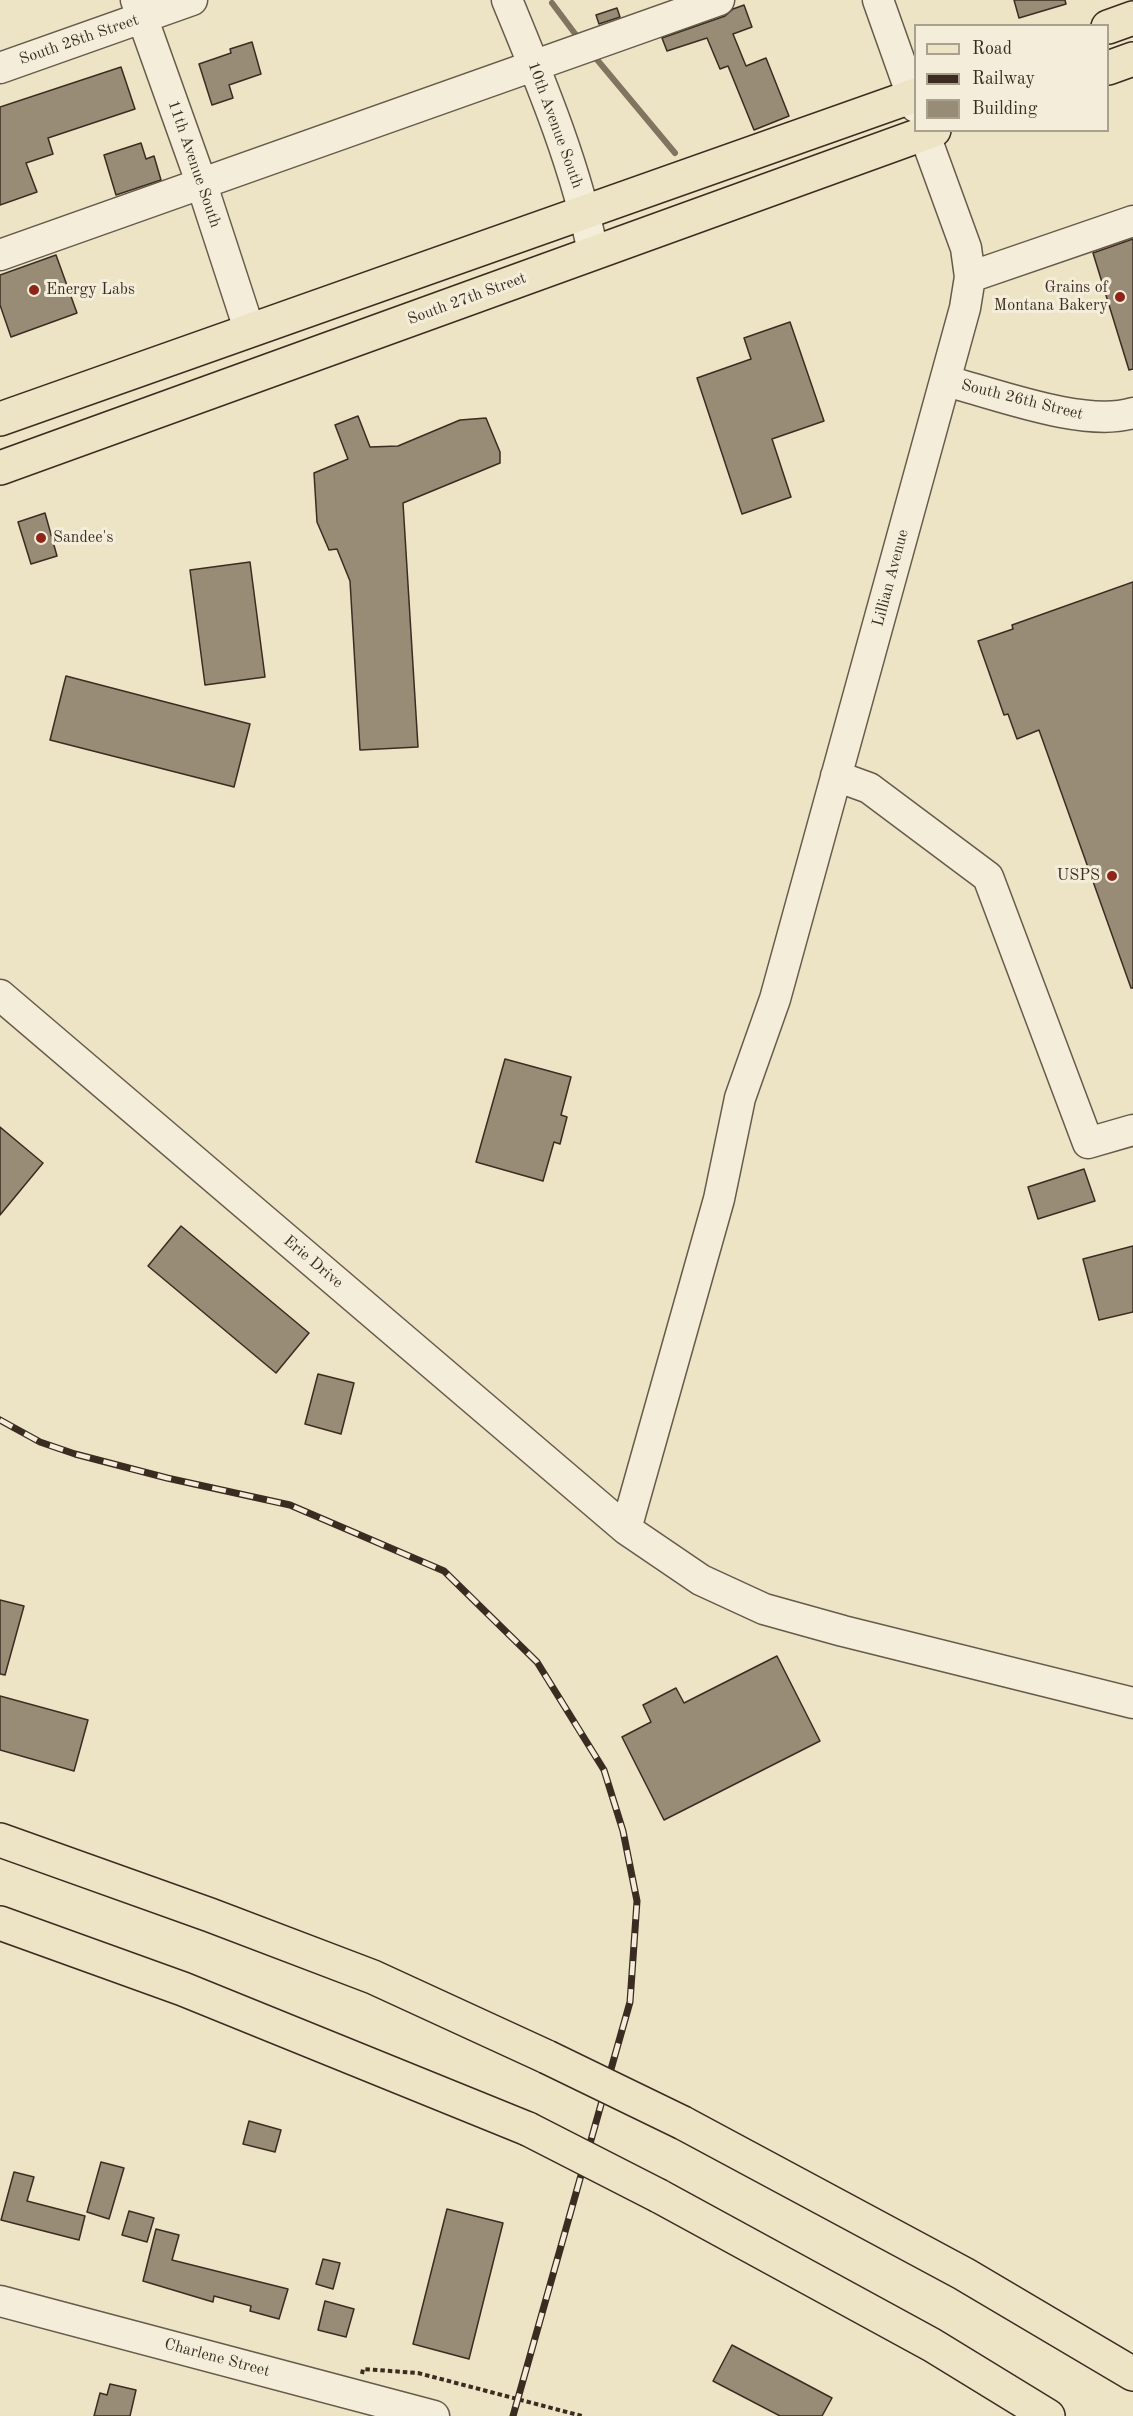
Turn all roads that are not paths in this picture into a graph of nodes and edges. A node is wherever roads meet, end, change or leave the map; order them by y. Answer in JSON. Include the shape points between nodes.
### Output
{"nodes":[{"id":1,"x":192,"y":0,"type":"edge"},
{"id":2,"x":507,"y":0,"type":"edge"},
{"id":3,"x":718,"y":0,"type":"edge"},
{"id":4,"x":878,"y":0,"type":"edge"},
{"id":5,"x":140,"y":9,"type":"edge"},
{"id":6,"x":1133,"y":18,"type":"edge"},
{"id":7,"x":1109,"y":26,"type":"edge"},
{"id":8,"x":1133,"y":59,"type":"edge"},
{"id":9,"x":534,"y":66,"type":"junction"},
{"id":10,"x":1109,"y":67,"type":"edge"},
{"id":11,"x":0,"y":68,"type":"edge"},
{"id":12,"x":914,"y":97,"type":"edge"},
{"id":13,"x":914,"y":118,"type":"edge"},
{"id":14,"x":914,"y":119,"type":"edge"},
{"id":15,"x":926,"y":132,"type":"edge"},
{"id":16,"x":201,"y":182,"type":"junction"},
{"id":17,"x":586,"y":213,"type":"junction"},
{"id":18,"x":1133,"y":221,"type":"edge"},
{"id":19,"x":593,"y":253,"type":"junction"},
{"id":20,"x":0,"y":255,"type":"edge"},
{"id":21,"x":970,"y":277,"type":"junction"},
{"id":22,"x":249,"y":329,"type":"junction"},
{"id":23,"x":946,"y":381,"type":"junction"},
{"id":24,"x":1133,"y":413,"type":"edge"},
{"id":25,"x":0,"y":419,"type":"edge"},
{"id":26,"x":0,"y":468,"type":"edge"},
{"id":27,"x":836,"y":776,"type":"junction"},
{"id":28,"x":0,"y":995,"type":"edge"},
{"id":29,"x":1133,"y":1130,"type":"edge"},
{"id":30,"x":626,"y":1529,"type":"junction"},
{"id":31,"x":1133,"y":1703,"type":"edge"},
{"id":32,"x":0,"y":1840,"type":"edge"},
{"id":33,"x":0,"y":1923,"type":"edge"},
{"id":34,"x":0,"y":2301,"type":"edge"},
{"id":35,"x":1133,"y":2374,"type":"edge"},
{"id":36,"x":434,"y":2416,"type":"edge"},
{"id":37,"x":1048,"y":2416,"type":"edge"}],
"edges":[{"from":1,"to":5,"type":"street","name":"South 28th Street"},
{"from":2,"to":9,"type":"street","name":"10th Avenue South"},
{"from":3,"to":9,"type":"street"},
{"from":4,"to":12,"type":"street","name":"Lillian Avenue"},
{"from":5,"to":11,"type":"street","name":"South 28th Street"},
{"from":5,"to":16,"type":"street","name":"11th Avenue South"},
{"from":6,"to":7,"type":"main road"},
{"from":8,"to":10,"type":"main road"},
{"from":9,"to":16,"type":"street"},
{"from":9,"to":17,"type":"street","name":"10th Avenue South"},
{"from":13,"to":17,"type":"main road"},
{"from":14,"to":19,"type":"main road","name":"South 27th Street"},
{"from":15,"to":21,"type":"street","name":"Lillian Avenue","via":[[966,248]]},
{"from":16,"to":20,"type":"street"},
{"from":16,"to":22,"type":"street","name":"11th Avenue South"},
{"from":17,"to":19,"type":"street","name":"10th Avenue South"},
{"from":17,"to":22,"type":"main road"},
{"from":18,"to":21,"type":"street"},
{"from":19,"to":26,"type":"main road","name":"South 27th Street"},
{"from":21,"to":23,"type":"street","name":"Lillian Avenue"},
{"from":22,"to":25,"type":"main road"},
{"from":23,"to":24,"type":"street","name":"South 26th Street","via":[[1070,414],[1098,418]]},
{"from":23,"to":27,"type":"street","name":"Lillian Avenue"},
{"from":27,"to":29,"type":"street","via":[[869,788],[988,877],[1088,1143]]},
{"from":27,"to":30,"type":"street","name":"Lillian Avenue","via":[[775,999],[740,1098],[719,1199]]},
{"from":28,"to":30,"type":"street","name":"Erie Drive"},
{"from":30,"to":31,"type":"street","name":"Erie Drive","via":[[701,1580],[764,1609]]},
{"from":32,"to":35,"type":"main road","bridge":true,"via":[[373,1977],[548,2057],[683,2123],[964,2274]]},
{"from":33,"to":37,"type":"main road","bridge":true,"via":[[183,1989],[528,2128],[932,2345]]},
{"from":34,"to":36,"type":"street","name":"Charlene Street"}]}
